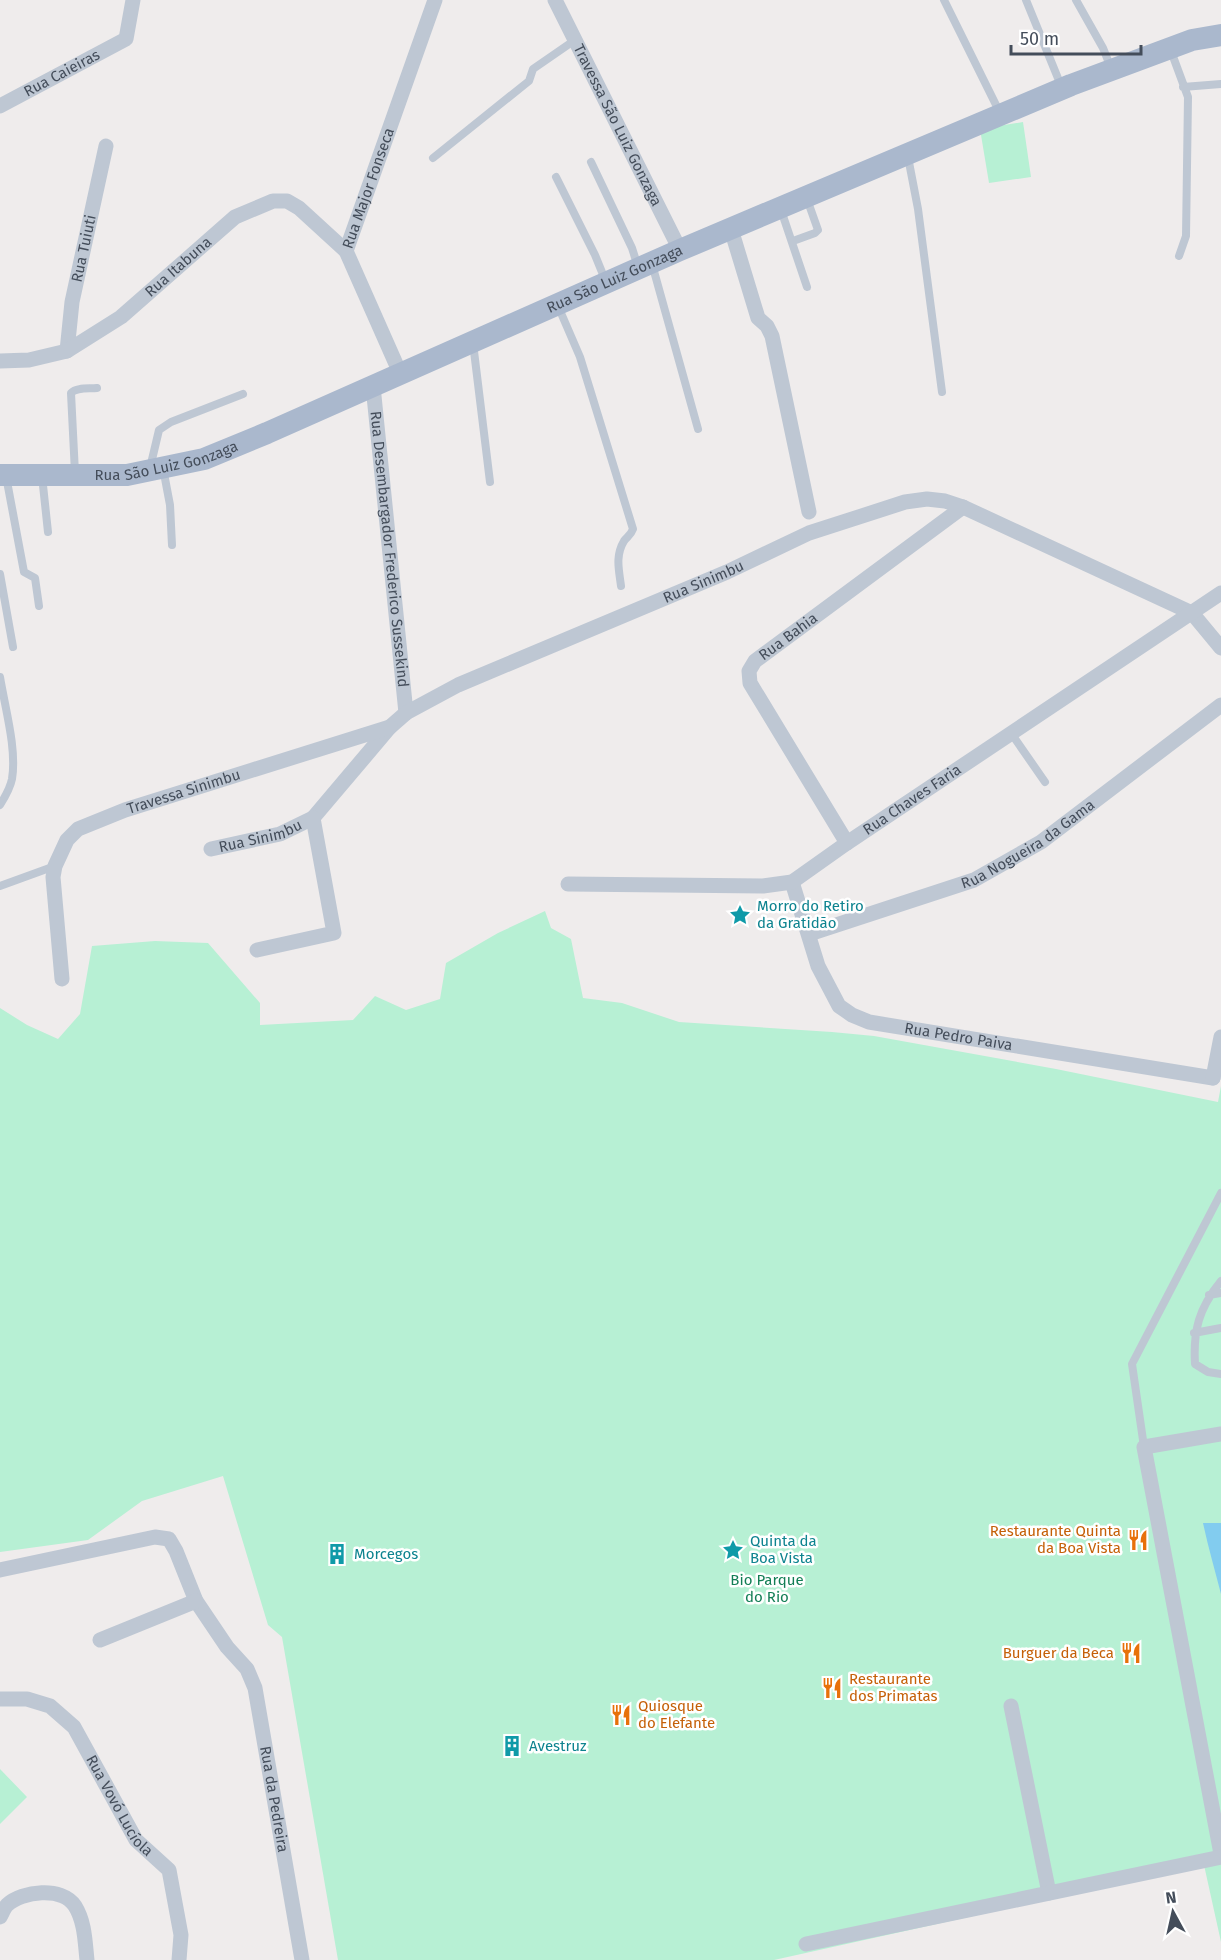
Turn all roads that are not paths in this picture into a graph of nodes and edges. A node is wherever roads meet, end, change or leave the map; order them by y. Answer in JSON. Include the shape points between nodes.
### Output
{"nodes":[{"id":1,"x":133,"y":0,"type":"edge"},
{"id":2,"x":435,"y":0,"type":"edge"},
{"id":3,"x":555,"y":0,"type":"edge"},
{"id":4,"x":944,"y":0,"type":"edge"},
{"id":5,"x":1026,"y":0,"type":"edge"},
{"id":6,"x":1076,"y":0,"type":"edge"},
{"id":7,"x":1221,"y":35,"type":"edge"},
{"id":8,"x":574,"y":40,"type":"junction"},
{"id":9,"x":1170,"y":49,"type":"junction"},
{"id":10,"x":1112,"y":69,"type":"junction"},
{"id":11,"x":1221,"y":84,"type":"edge"},
{"id":12,"x":1183,"y":87,"type":"junction"},
{"id":13,"x":1063,"y":89,"type":"junction"},
{"id":14,"x":0,"y":106,"type":"edge"},
{"id":15,"x":1001,"y":115,"type":"junction"},
{"id":16,"x":106,"y":146,"type":"dead end"},
{"id":17,"x":908,"y":155,"type":"junction"},
{"id":18,"x":434,"y":158,"type":"dead end"},
{"id":19,"x":591,"y":162,"type":"dead end"},
{"id":20,"x":556,"y":177,"type":"dead end"},
{"id":21,"x":806,"y":197,"type":"junction"},
{"id":22,"x":781,"y":208,"type":"junction"},
{"id":23,"x":731,"y":229,"type":"junction"},
{"id":24,"x":793,"y":241,"type":"junction"},
{"id":25,"x":680,"y":250,"type":"junction"},
{"id":26,"x":346,"y":251,"type":"junction"},
{"id":27,"x":1179,"y":256,"type":"dead end"},
{"id":28,"x":645,"y":266,"type":"junction"},
{"id":29,"x":606,"y":283,"type":"junction"},
{"id":30,"x":807,"y":287,"type":"dead end"},
{"id":31,"x":557,"y":304,"type":"junction"},
{"id":32,"x":472,"y":342,"type":"junction"},
{"id":33,"x":68,"y":351,"type":"junction"},
{"id":34,"x":0,"y":361,"type":"edge"},
{"id":35,"x":400,"y":373,"type":"junction"},
{"id":36,"x":373,"y":386,"type":"junction"},
{"id":37,"x":97,"y":388,"type":"dead end"},
{"id":38,"x":942,"y":392,"type":"dead end"},
{"id":39,"x":243,"y":394,"type":"dead end"},
{"id":40,"x":698,"y":429,"type":"dead end"},
{"id":41,"x":156,"y":468,"type":"junction"},
{"id":42,"x":3,"y":475,"type":"edge"},
{"id":43,"x":42,"y":475,"type":"junction"},
{"id":44,"x":75,"y":475,"type":"junction"},
{"id":45,"x":490,"y":482,"type":"dead end"},
{"id":46,"x":963,"y":507,"type":"junction"},
{"id":47,"x":809,"y":512,"type":"dead end"},
{"id":48,"x":48,"y":532,"type":"dead end"},
{"id":49,"x":172,"y":545,"type":"dead end"},
{"id":50,"x":0,"y":574,"type":"edge"},
{"id":51,"x":621,"y":586,"type":"dead end"},
{"id":52,"x":1221,"y":593,"type":"edge"},
{"id":53,"x":39,"y":606,"type":"dead end"},
{"id":54,"x":1192,"y":613,"type":"junction"},
{"id":55,"x":13,"y":647,"type":"dead end"},
{"id":56,"x":1221,"y":648,"type":"edge"},
{"id":57,"x":0,"y":677,"type":"edge"},
{"id":58,"x":1221,"y":705,"type":"edge"},
{"id":59,"x":406,"y":712,"type":"junction"},
{"id":60,"x":390,"y":727,"type":"junction"},
{"id":61,"x":1011,"y":733,"type":"junction"},
{"id":62,"x":1045,"y":782,"type":"dead end"},
{"id":63,"x":0,"y":805,"type":"edge"},
{"id":64,"x":312,"y":818,"type":"junction"},
{"id":65,"x":847,"y":843,"type":"junction"},
{"id":66,"x":211,"y":849,"type":"dead end"},
{"id":67,"x":55,"y":866,"type":"junction"},
{"id":68,"x":792,"y":882,"type":"junction"},
{"id":69,"x":568,"y":884,"type":"dead end"},
{"id":70,"x":0,"y":886,"type":"edge"},
{"id":71,"x":809,"y":934,"type":"junction"},
{"id":72,"x":257,"y":950,"type":"dead end"},
{"id":73,"x":62,"y":978,"type":"dead end"},
{"id":74,"x":1221,"y":1037,"type":"edge"},
{"id":75,"x":1217,"y":1082,"type":"edge"},
{"id":76,"x":1221,"y":1193,"type":"edge"},
{"id":77,"x":1221,"y":1281,"type":"edge"},
{"id":78,"x":1221,"y":1293,"type":"edge"},
{"id":79,"x":1209,"y":1295,"type":"junction"},
{"id":80,"x":1221,"y":1328,"type":"edge"},
{"id":81,"x":1194,"y":1333,"type":"junction"},
{"id":82,"x":1221,"y":1374,"type":"edge"},
{"id":83,"x":1221,"y":1434,"type":"edge"},
{"id":84,"x":1144,"y":1447,"type":"junction"},
{"id":85,"x":0,"y":1570,"type":"edge"},
{"id":86,"x":196,"y":1601,"type":"junction"},
{"id":87,"x":100,"y":1640,"type":"dead end"},
{"id":88,"x":0,"y":1699,"type":"edge"},
{"id":89,"x":1011,"y":1706,"type":"dead end"},
{"id":90,"x":1221,"y":1855,"type":"edge"},
{"id":91,"x":1048,"y":1893,"type":"junction"},
{"id":92,"x":0,"y":1917,"type":"edge"},
{"id":93,"x":806,"y":1944,"type":"dead end"},
{"id":94,"x":87,"y":1960,"type":"edge"},
{"id":95,"x":179,"y":1960,"type":"edge"},
{"id":96,"x":302,"y":1960,"type":"edge"}],
"edges":[{"from":1,"to":14,"type":"street","name":"Rua Caieiras","via":[[126,39]]},
{"from":2,"to":26,"type":"street","name":"Rua Major Fonseca"},
{"from":3,"to":8,"type":"street","name":"Travessa São Luiz Gonzaga"},
{"from":4,"to":15,"type":"lane"},
{"from":5,"to":13,"type":"lane"},
{"from":6,"to":10,"type":"lane"},
{"from":7,"to":9,"type":"main road","name":"Rua São Luiz Gonzaga"},
{"from":8,"to":18,"type":"lane","via":[[533,69],[529,81]]},
{"from":8,"to":25,"type":"street","name":"Travessa São Luiz Gonzaga"},
{"from":9,"to":10,"type":"main road","name":"Rua São Luiz Gonzaga"},
{"from":9,"to":12,"type":"lane"},
{"from":10,"to":13,"type":"main road","name":"Rua São Luiz Gonzaga"},
{"from":11,"to":12,"type":"lane"},
{"from":12,"to":27,"type":"lane","via":[[1188,97],[1186,236]]},
{"from":13,"to":15,"type":"main road","name":"Rua São Luiz Gonzaga"},
{"from":15,"to":17,"type":"main road","name":"Rua São Luiz Gonzaga"},
{"from":16,"to":33,"type":"street","name":"Rua Tuiuti","via":[[72,302]]},
{"from":17,"to":21,"type":"main road","name":"Rua São Luiz Gonzaga"},
{"from":17,"to":38,"type":"lane"},
{"from":19,"to":28,"type":"lane","via":[[632,248]]},
{"from":20,"to":29,"type":"lane"},
{"from":21,"to":22,"type":"main road","name":"Rua São Luiz Gonzaga"},
{"from":21,"to":24,"type":"lane","via":[[818,230]]},
{"from":22,"to":23,"type":"main road","name":"Rua São Luiz Gonzaga"},
{"from":22,"to":24,"type":"lane"},
{"from":23,"to":25,"type":"main road","name":"Rua São Luiz Gonzaga"},
{"from":23,"to":47,"type":"street","via":[[758,318],[772,336]]},
{"from":24,"to":30,"type":"lane"},
{"from":25,"to":28,"type":"main road","name":"Rua São Luiz Gonzaga"},
{"from":26,"to":33,"type":"street","name":"Rua Itabuna","via":[[299,208],[287,201],[273,201],[235,217],[121,317]]},
{"from":26,"to":35,"type":"street","name":"Rua Major Fonseca"},
{"from":28,"to":29,"type":"main road","name":"Rua São Luiz Gonzaga"},
{"from":28,"to":40,"type":"lane"},
{"from":29,"to":31,"type":"main road","name":"Rua São Luiz Gonzaga"},
{"from":31,"to":32,"type":"main road","name":"Rua São Luiz Gonzaga"},
{"from":31,"to":51,"type":"lane","via":[[580,357],[633,529],[618,555]]},
{"from":32,"to":35,"type":"main road","name":"Rua São Luiz Gonzaga"},
{"from":32,"to":45,"type":"lane"},
{"from":33,"to":34,"type":"street","name":"Rua Itabuna","via":[[29,360]]},
{"from":35,"to":36,"type":"main road","name":"Rua São Luiz Gonzaga"},
{"from":36,"to":41,"type":"main road","name":"Rua São Luiz Gonzaga","via":[[204,459]]},
{"from":36,"to":59,"type":"street","name":"Rua Desembargador Frederico Sussekind"},
{"from":37,"to":44,"type":"lane","via":[[71,393]]},
{"from":39,"to":41,"type":"lane","via":[[159,430]]},
{"from":41,"to":44,"type":"main road","name":"Rua São Luiz Gonzaga","via":[[128,474]]},
{"from":41,"to":49,"type":"lane","via":[[170,505]]},
{"from":42,"to":43,"type":"main road","name":"Rua São Luiz Gonzaga"},
{"from":42,"to":53,"type":"lane","via":[[24,572],[35,578]]},
{"from":43,"to":44,"type":"main road","name":"Rua São Luiz Gonzaga"},
{"from":43,"to":48,"type":"lane"},
{"from":46,"to":54,"type":"street","name":"Rua Sinimbu"},
{"from":46,"to":59,"type":"street","name":"Rua Sinimbu","via":[[927,499],[905,502],[810,533],[458,685]]},
{"from":46,"to":65,"type":"street","name":"Rua Bahia","via":[[755,661],[749,671],[750,683]]},
{"from":50,"to":55,"type":"lane"},
{"from":52,"to":54,"type":"street","name":"Rua Chaves Faria"},
{"from":54,"to":56,"type":"street","name":"Rua Sinimbu"},
{"from":54,"to":61,"type":"street","name":"Rua Chaves Faria"},
{"from":57,"to":63,"type":"lane","via":[[13,752],[12,780]]},
{"from":58,"to":71,"type":"street","name":"Rua Nogueira da Gama","via":[[1041,842],[974,880]]},
{"from":59,"to":60,"type":"street","name":"Rua Sinimbu"},
{"from":60,"to":64,"type":"street","name":"Rua Sinimbu"},
{"from":60,"to":67,"type":"street","name":"Travessa Sinimbu","via":[[125,810],[78,829],[67,840]]},
{"from":61,"to":62,"type":"lane"},
{"from":61,"to":65,"type":"street","name":"Rua Chaves Faria"},
{"from":64,"to":66,"type":"street","name":"Rua Sinimbu","via":[[280,834]]},
{"from":64,"to":72,"type":"street","via":[[334,933]]},
{"from":65,"to":68,"type":"street","name":"Rua Chaves Faria"},
{"from":67,"to":70,"type":"lane"},
{"from":67,"to":73,"type":"street"},
{"from":68,"to":69,"type":"street","name":"Rua Chaves Faria","via":[[764,886]]},
{"from":68,"to":71,"type":"street","name":"Rua Pedro Paiva"},
{"from":71,"to":75,"type":"street","name":"Rua Pedro Paiva","via":[[818,966],[839,1006],[852,1016]]},
{"from":74,"to":75,"type":"street"},
{"from":76,"to":84,"type":"lane","via":[[1132,1364]]},
{"from":77,"to":79,"type":"lane"},
{"from":78,"to":79,"type":"lane"},
{"from":79,"to":81,"type":"lane"},
{"from":80,"to":81,"type":"lane"},
{"from":81,"to":82,"type":"lane","via":[[1195,1364]]},
{"from":83,"to":84,"type":"street"},
{"from":84,"to":90,"type":"street"},
{"from":85,"to":86,"type":"street","name":"Rua da Pedreira","via":[[162,1537],[169,1539],[176,1551]]},
{"from":86,"to":87,"type":"street"},
{"from":86,"to":96,"type":"street","name":"Rua da Pedreira","via":[[247,1669],[255,1688]]},
{"from":88,"to":95,"type":"street","name":"Rua Vovó Lucíola","via":[[27,1699],[50,1706],[74,1727],[136,1840],[169,1870],[181,1935]]},
{"from":89,"to":91,"type":"street"},
{"from":90,"to":91,"type":"street"},
{"from":91,"to":93,"type":"street"},
{"from":92,"to":94,"type":"street","via":[[7,1905],[30,1893],[56,1893],[74,1904],[84,1926]]}]}
